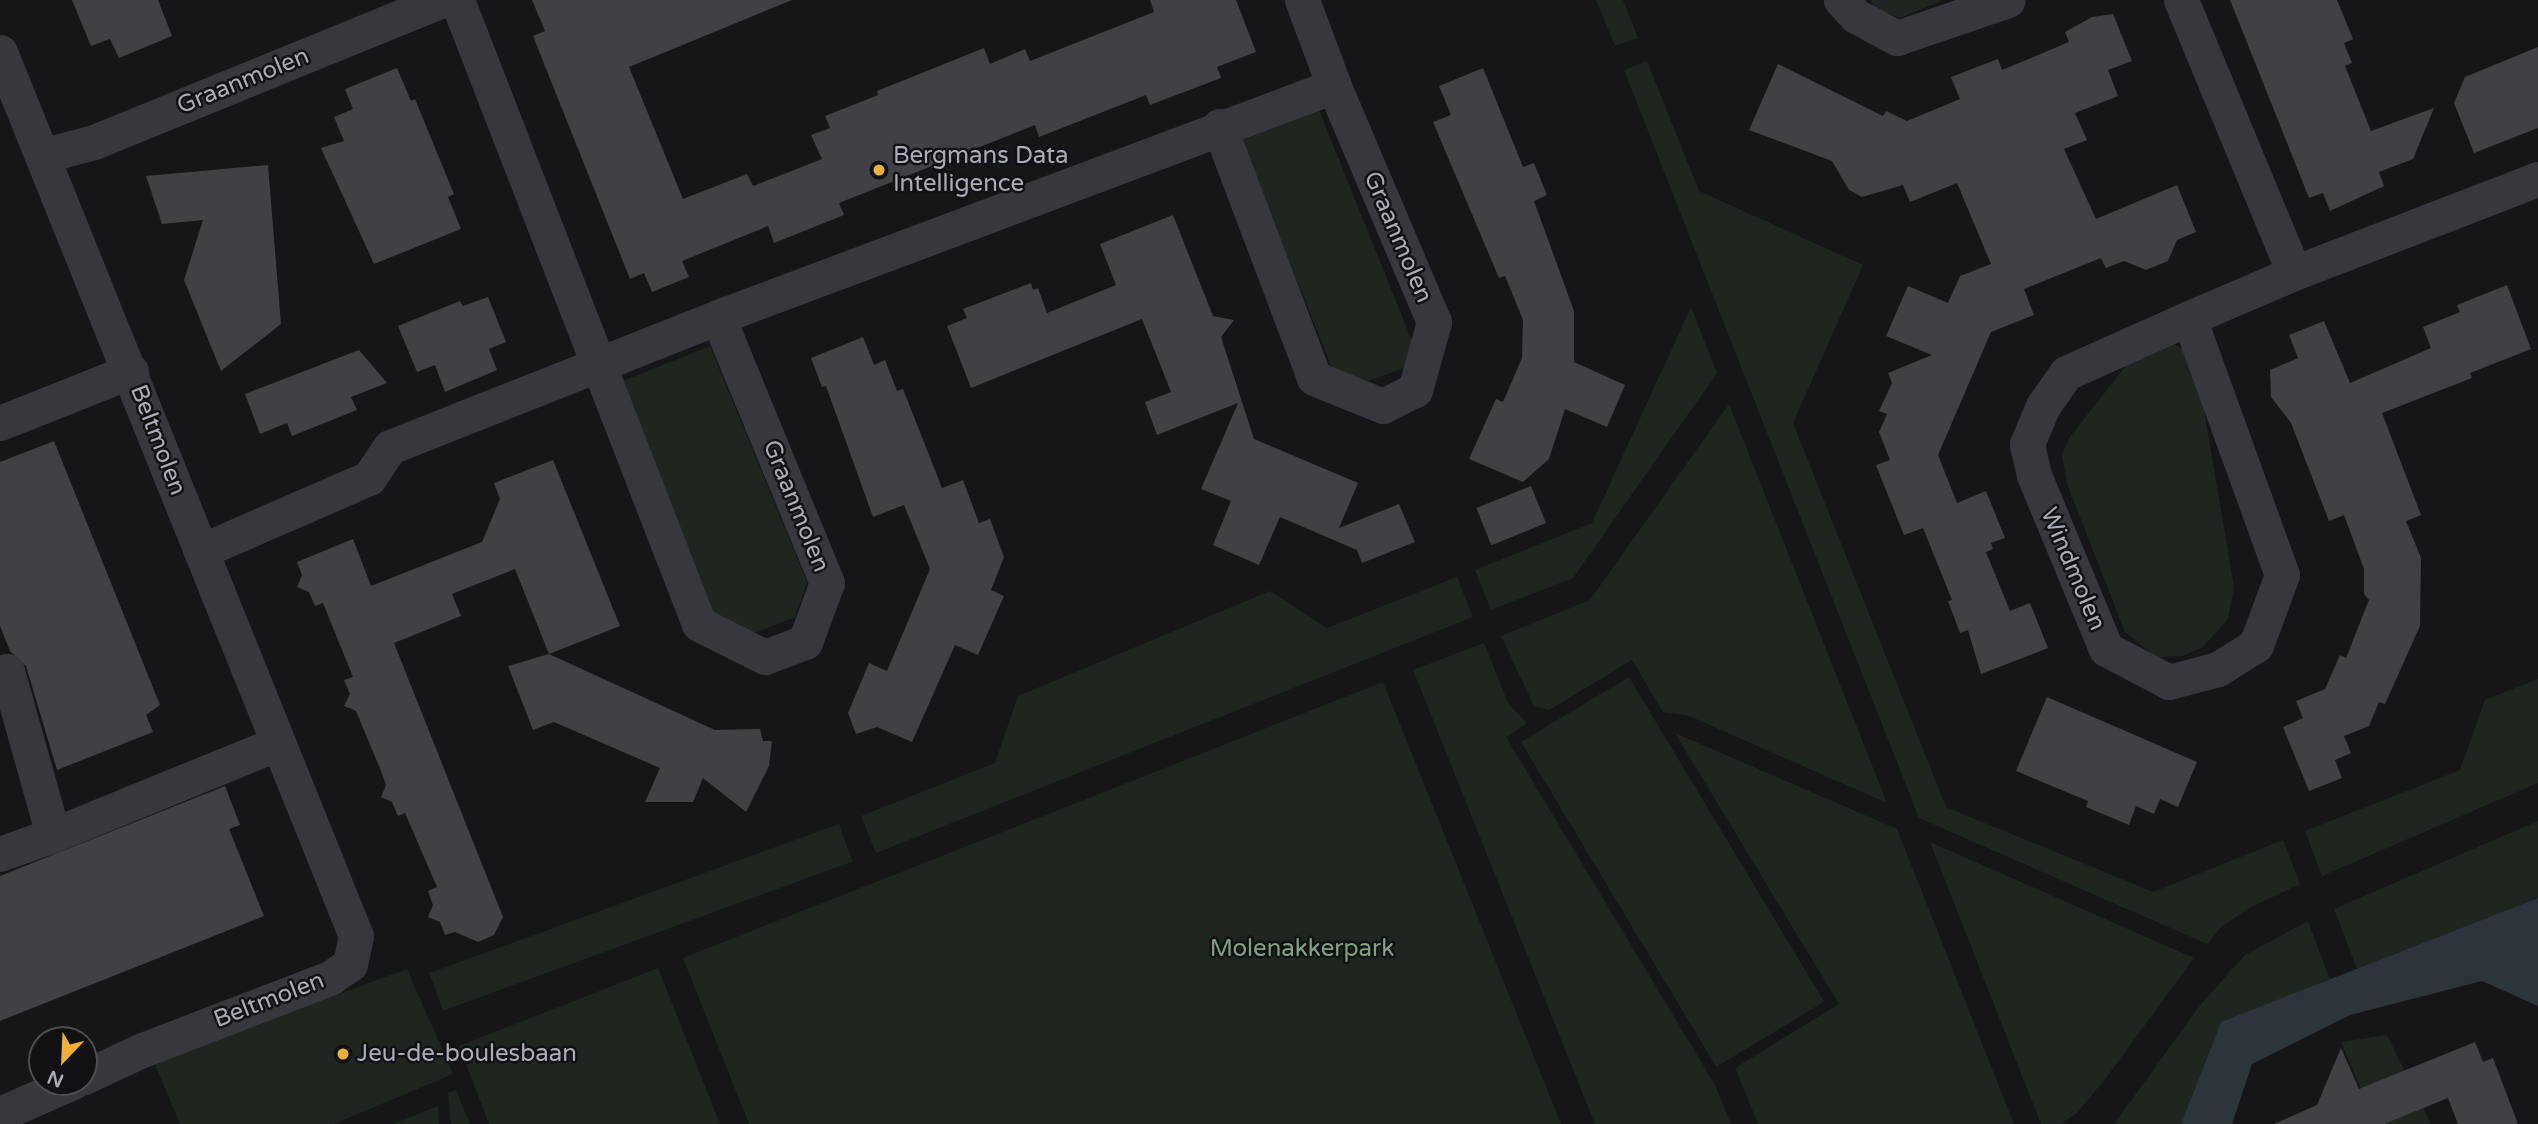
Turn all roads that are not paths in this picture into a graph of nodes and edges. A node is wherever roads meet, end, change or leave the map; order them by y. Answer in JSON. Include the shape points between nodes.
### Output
{"nodes":[{"id":1,"x":442,"y":0,"type":"edge"},
{"id":2,"x":457,"y":0,"type":"edge"},
{"id":3,"x":1302,"y":0,"type":"edge"},
{"id":4,"x":1841,"y":0,"type":"edge"},
{"id":5,"x":2008,"y":0,"type":"edge"},
{"id":6,"x":2180,"y":0,"type":"edge"},
{"id":7,"x":0,"y":52,"type":"edge"},
{"id":8,"x":1334,"y":86,"type":"junction"},
{"id":9,"x":1219,"y":126,"type":"junction"},
{"id":10,"x":42,"y":156,"type":"junction"},
{"id":11,"x":2538,"y":180,"type":"edge"},
{"id":12,"x":2294,"y":273,"type":"junction"},
{"id":13,"x":718,"y":317,"type":"junction"},
{"id":14,"x":2189,"y":318,"type":"junction"},
{"id":15,"x":598,"y":365,"type":"junction"},
{"id":16,"x":131,"y":371,"type":"junction"},
{"id":17,"x":0,"y":423,"type":"edge"},
{"id":18,"x":201,"y":551,"type":"junction"},
{"id":19,"x":0,"y":673,"type":"edge"},
{"id":20,"x":278,"y":743,"type":"junction"},
{"id":21,"x":53,"y":835,"type":"junction"},
{"id":22,"x":0,"y":854,"type":"edge"},
{"id":23,"x":98,"y":1070,"type":"edge"},
{"id":24,"x":41,"y":1096,"type":"edge"},
{"id":25,"x":0,"y":1114,"type":"edge"}],
"edges":[{"from":1,"to":10,"type":"street","name":"Graanmolen","via":[[94,142]]},
{"from":2,"to":15,"type":"street","name":"Graanmolen"},
{"from":3,"to":8,"type":"street","name":"Graanmolen"},
{"from":4,"to":5,"type":"street","via":[[1856,16],[1897,38]]},
{"from":6,"to":12,"type":"street"},
{"from":7,"to":10,"type":"street","name":"Beltmolen"},
{"from":8,"to":9,"type":"street"},
{"from":8,"to":9,"type":"street","name":"Graanmolen","via":[[1434,321],[1415,390],[1383,407],[1314,379]]},
{"from":9,"to":13,"type":"street"},
{"from":10,"to":16,"type":"street","name":"Beltmolen"},
{"from":11,"to":12,"type":"street","name":"Windmolen"},
{"from":12,"to":14,"type":"street","name":"Windmolen"},
{"from":13,"to":15,"type":"street"},
{"from":13,"to":15,"type":"street","name":"Graanmolen","via":[[827,583],[805,642],[765,657],[699,624]]},
{"from":14,"to":14,"type":"street","name":"Windmolen","via":[[2282,575],[2256,645],[2218,669],[2169,682],[2106,649],[2034,475],[2027,444],[2043,406],[2066,373]]},
{"from":15,"to":18,"type":"street","via":[[390,447],[369,478]]},
{"from":16,"to":17,"type":"street","name":"Beltmolen"},
{"from":16,"to":18,"type":"street","name":"Beltmolen"},
{"from":18,"to":20,"type":"street","name":"Beltmolen"},
{"from":19,"to":21,"type":"street","via":[[6,671]]},
{"from":20,"to":21,"type":"street"},
{"from":20,"to":23,"type":"street","name":"Beltmolen","via":[[356,936],[350,964],[330,978]]},
{"from":21,"to":22,"type":"street"},
{"from":24,"to":25,"type":"street"}]}
